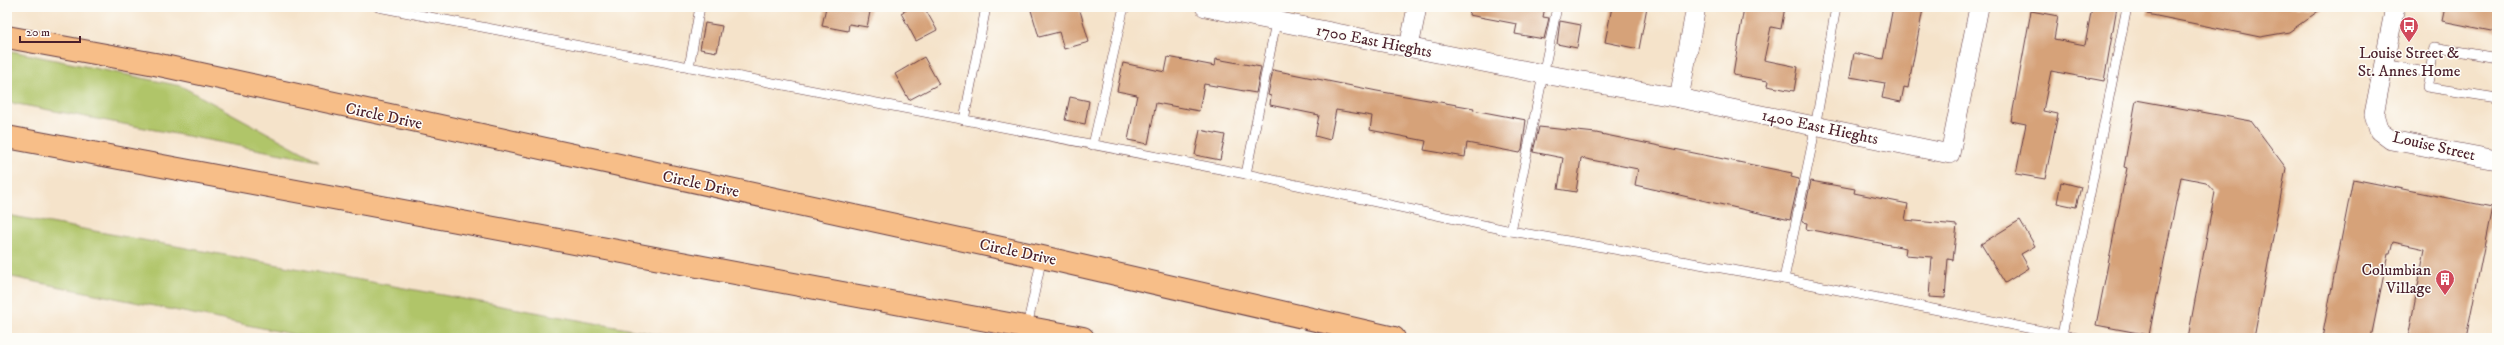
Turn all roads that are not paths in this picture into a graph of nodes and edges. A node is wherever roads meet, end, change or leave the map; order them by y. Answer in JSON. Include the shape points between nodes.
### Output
{"nodes":[{"id":1,"x":378,"y":7,"type":"edge"},
{"id":2,"x":700,"y":7,"type":"edge"},
{"id":3,"x":986,"y":7,"type":"edge"},
{"id":4,"x":1126,"y":7,"type":"edge"},
{"id":5,"x":1205,"y":7,"type":"edge"},
{"id":6,"x":1417,"y":7,"type":"edge"},
{"id":7,"x":1556,"y":7,"type":"edge"},
{"id":8,"x":1696,"y":7,"type":"edge"},
{"id":9,"x":1836,"y":7,"type":"edge"},
{"id":10,"x":1979,"y":7,"type":"edge"},
{"id":11,"x":2127,"y":7,"type":"edge"},
{"id":12,"x":2395,"y":7,"type":"edge"},
{"id":13,"x":1277,"y":14,"type":"edge"},
{"id":14,"x":7,"y":23,"type":"edge"},
{"id":15,"x":7,"y":37,"type":"edge"},
{"id":16,"x":1409,"y":47,"type":"junction"},
{"id":17,"x":2497,"y":58,"type":"edge"},
{"id":18,"x":156,"y":64,"type":"junction"},
{"id":19,"x":2384,"y":64,"type":"junction"},
{"id":20,"x":689,"y":67,"type":"junction"},
{"id":21,"x":2430,"y":73,"type":"junction"},
{"id":22,"x":1543,"y":74,"type":"junction"},
{"id":23,"x":1679,"y":98,"type":"junction"},
{"id":24,"x":2497,"y":98,"type":"edge"},
{"id":25,"x":964,"y":120,"type":"junction"},
{"id":26,"x":1815,"y":126,"type":"junction"},
{"id":27,"x":7,"y":136,"type":"edge"},
{"id":28,"x":1093,"y":145,"type":"junction"},
{"id":29,"x":7,"y":146,"type":"edge"},
{"id":30,"x":124,"y":160,"type":"junction"},
{"id":31,"x":2497,"y":160,"type":"edge"},
{"id":32,"x":1246,"y":174,"type":"junction"},
{"id":33,"x":1511,"y":231,"type":"junction"},
{"id":34,"x":1042,"y":258,"type":"junction"},
{"id":35,"x":1784,"y":279,"type":"junction"},
{"id":36,"x":1027,"y":327,"type":"junction"},
{"id":37,"x":2062,"y":335,"type":"junction"},
{"id":38,"x":1083,"y":338,"type":"edge"},
{"id":39,"x":1394,"y":338,"type":"edge"},
{"id":40,"x":2077,"y":338,"type":"edge"}],
"edges":[{"from":1,"to":20,"type":"lane"},
{"from":2,"to":20,"type":"lane"},
{"from":3,"to":25,"type":"lane"},
{"from":4,"to":28,"type":"lane"},
{"from":5,"to":13,"type":"street","name":"1700 East Hieghts"},
{"from":6,"to":16,"type":"street"},
{"from":7,"to":22,"type":"lane"},
{"from":8,"to":23,"type":"street"},
{"from":9,"to":26,"type":"lane"},
{"from":10,"to":26,"type":"street","name":"1400 East Hieghts","via":[[1950,154]]},
{"from":11,"to":37,"type":"lane"},
{"from":12,"to":19,"type":"street","name":"Louise Street"},
{"from":13,"to":16,"type":"street","name":"1700 East Hieghts"},
{"from":13,"to":32,"type":"lane"},
{"from":14,"to":18,"type":"highway"},
{"from":15,"to":18,"type":"highway","name":"Circle Drive"},
{"from":16,"to":22,"type":"street","name":"1700 East Hieghts"},
{"from":17,"to":21,"type":"lane","via":[[2434,47]]},
{"from":18,"to":34,"type":"highway","name":"Circle Drive"},
{"from":19,"to":21,"type":"lane"},
{"from":19,"to":31,"type":"street","name":"Louise Street","via":[[2374,114],[2379,131],[2391,140]]},
{"from":20,"to":25,"type":"lane"},
{"from":21,"to":24,"type":"lane","via":[[2427,87]]},
{"from":22,"to":23,"type":"street","name":"1400 East Hieghts"},
{"from":22,"to":33,"type":"lane"},
{"from":23,"to":26,"type":"street","name":"1400 East Hieghts"},
{"from":25,"to":28,"type":"lane"},
{"from":26,"to":35,"type":"lane"},
{"from":27,"to":30,"type":"highway"},
{"from":28,"to":32,"type":"lane"},
{"from":29,"to":30,"type":"highway"},
{"from":30,"to":36,"type":"highway"},
{"from":32,"to":33,"type":"lane"},
{"from":33,"to":35,"type":"lane"},
{"from":34,"to":36,"type":"lane"},
{"from":34,"to":39,"type":"highway","name":"Circle Drive"},
{"from":35,"to":37,"type":"lane"},
{"from":36,"to":38,"type":"highway"},
{"from":37,"to":40,"type":"lane"}]}
